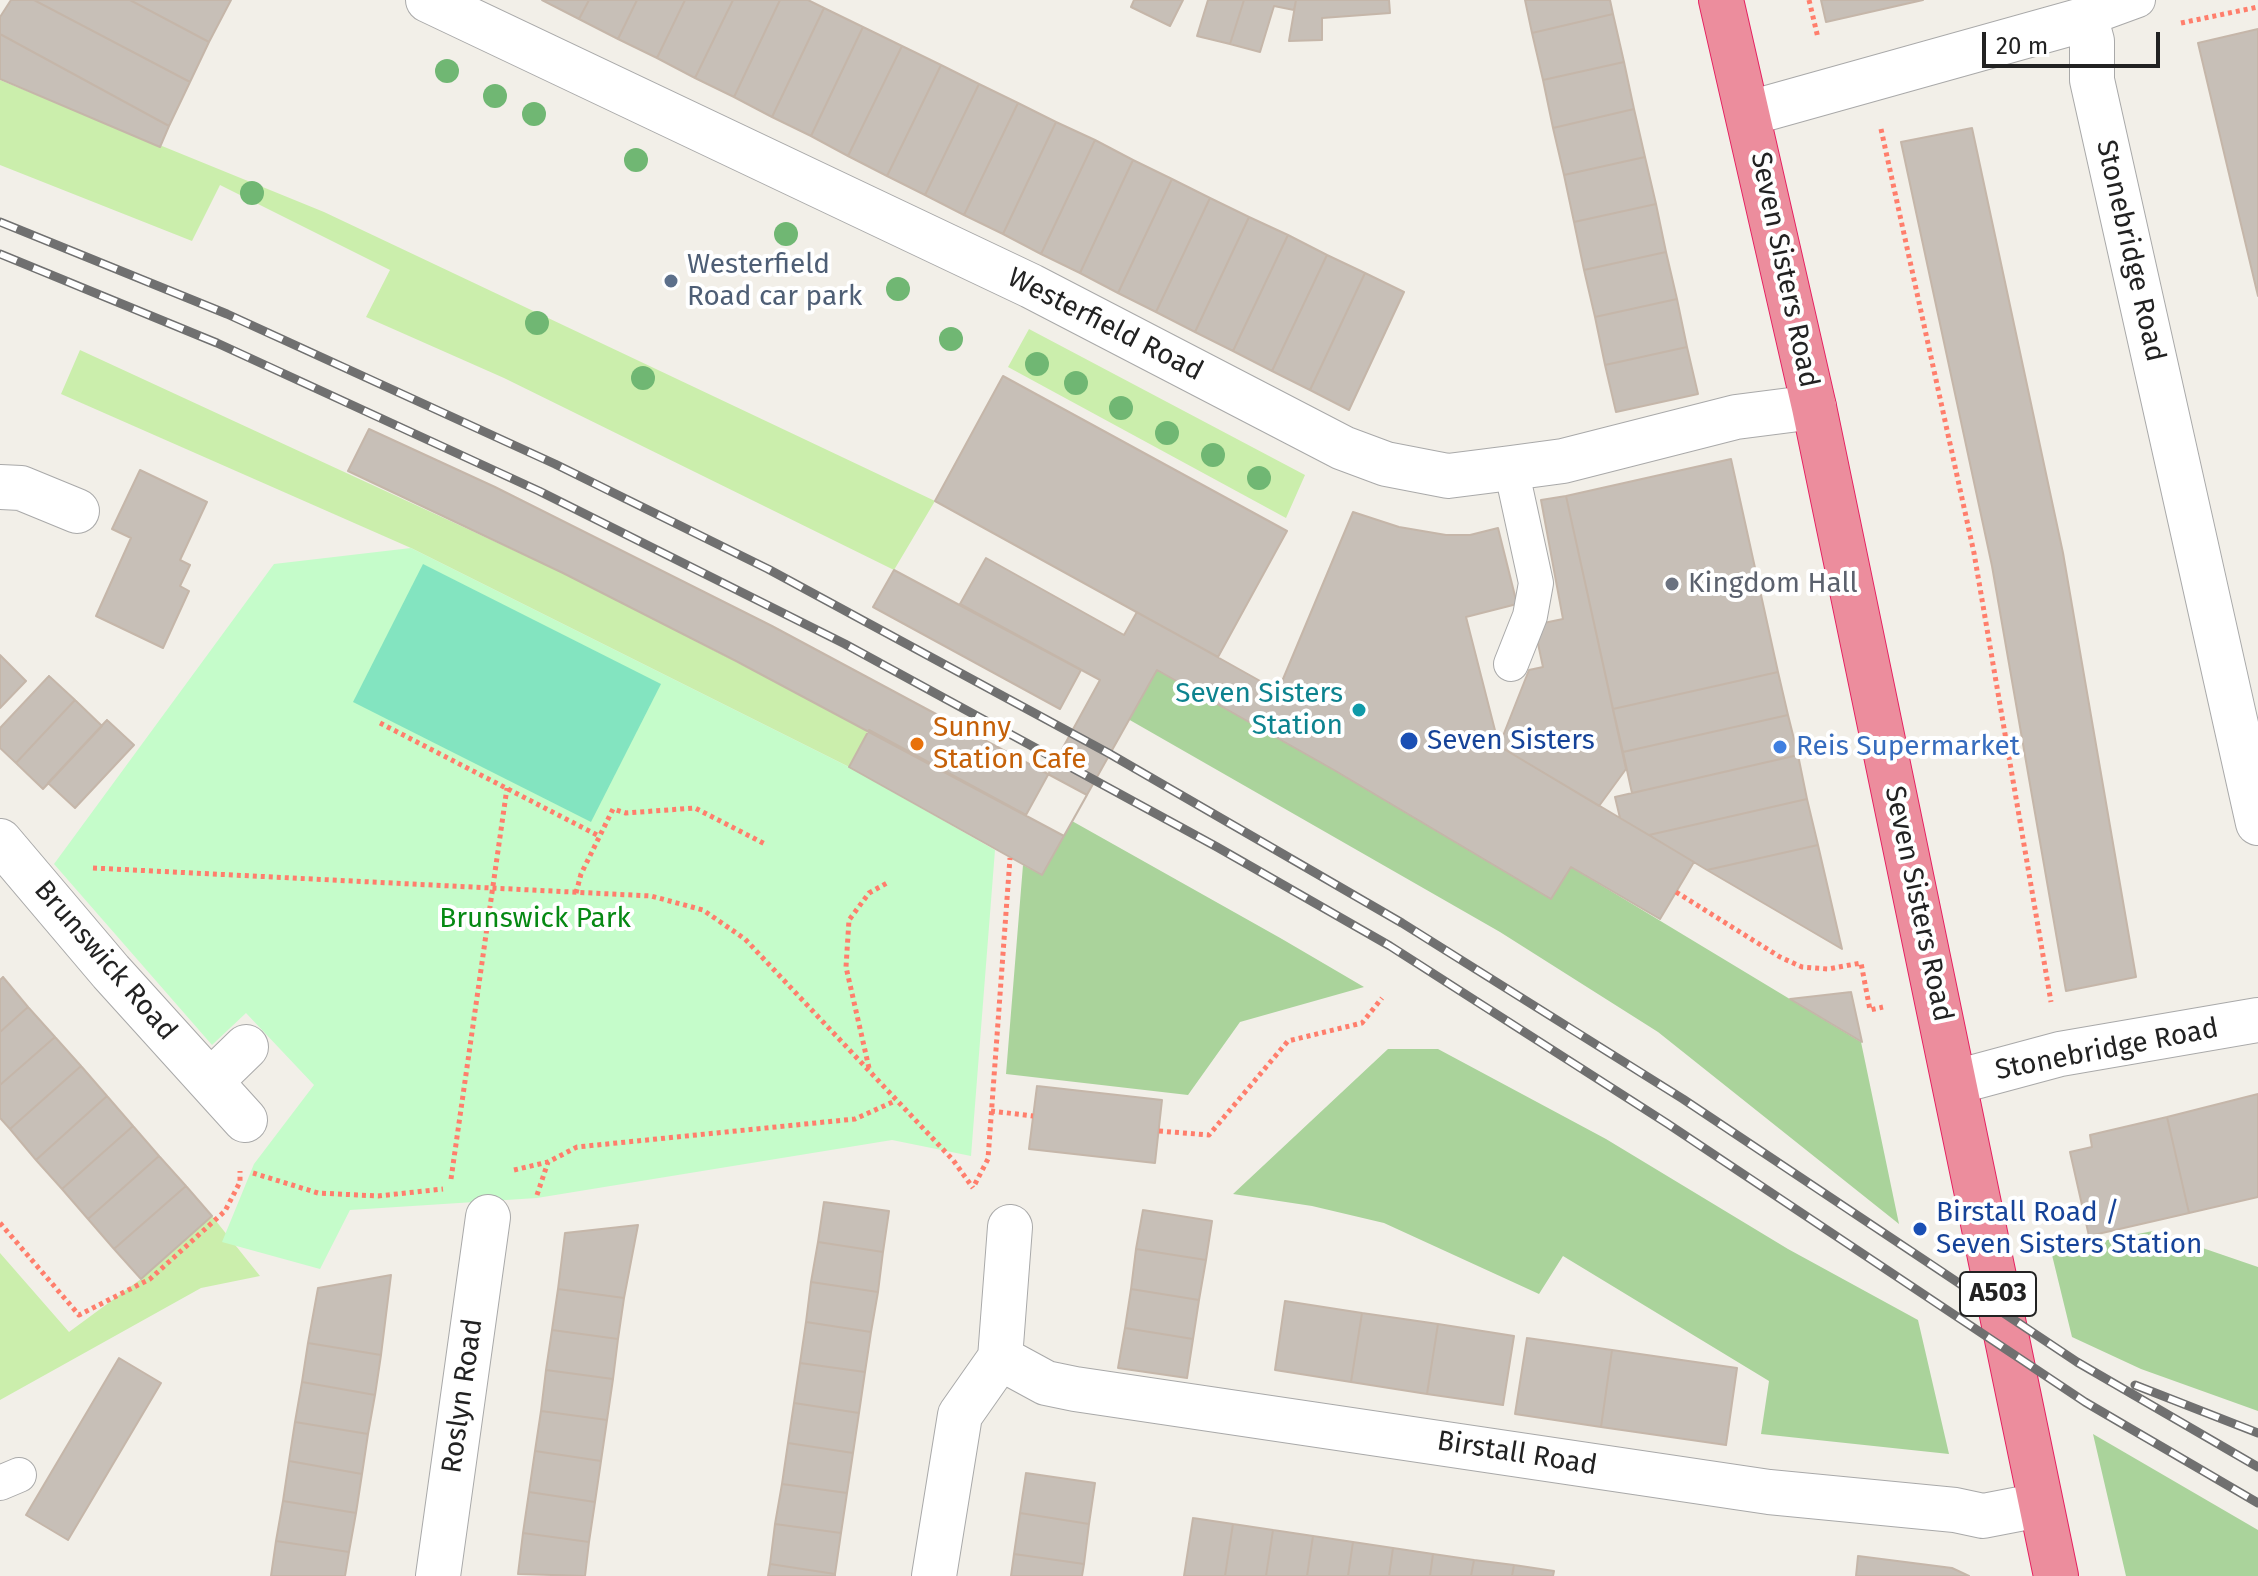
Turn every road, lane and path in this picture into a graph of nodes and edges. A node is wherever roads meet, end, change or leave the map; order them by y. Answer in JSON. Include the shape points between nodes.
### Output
{"nodes":[{"id":1,"x":428,"y":0,"type":"edge"},
{"id":2,"x":1721,"y":0,"type":"edge"},
{"id":3,"x":1809,"y":0,"type":"edge"},
{"id":4,"x":2138,"y":0,"type":"edge"},
{"id":5,"x":2086,"y":19,"type":"junction"},
{"id":6,"x":1821,"y":51,"type":"dead end"},
{"id":7,"x":1870,"y":81,"type":"junction"},
{"id":8,"x":1750,"y":113,"type":"junction"},
{"id":9,"x":1814,"y":407,"type":"junction"},
{"id":10,"x":1511,"y":468,"type":"junction"},
{"id":11,"x":0,"y":487,"type":"edge"},
{"id":12,"x":77,"y":511,"type":"dead end"},
{"id":13,"x":1511,"y":664,"type":"dead end"},
{"id":14,"x":380,"y":723,"type":"dead end"},
{"id":15,"x":507,"y":788,"type":"junction"},
{"id":16,"x":2258,"y":823,"type":"edge"},
{"id":17,"x":599,"y":836,"type":"junction"},
{"id":18,"x":0,"y":841,"type":"edge"},
{"id":19,"x":765,"y":844,"type":"dead end"},
{"id":20,"x":1010,"y":858,"type":"dead end"},
{"id":21,"x":887,"y":883,"type":"dead end"},
{"id":22,"x":43,"y":889,"type":"junction"},
{"id":23,"x":493,"y":890,"type":"junction"},
{"id":24,"x":1676,"y":892,"type":"dead end"},
{"id":25,"x":576,"y":893,"type":"junction"},
{"id":26,"x":1382,"y":998,"type":"dead end"},
{"id":27,"x":1883,"y":1007,"type":"dead end"},
{"id":28,"x":2258,"y":1020,"type":"edge"},
{"id":29,"x":246,"y":1047,"type":"dead end"},
{"id":30,"x":2060,"y":1054,"type":"junction"},
{"id":31,"x":869,"y":1069,"type":"junction"},
{"id":32,"x":211,"y":1081,"type":"junction"},
{"id":33,"x":1956,"y":1082,"type":"junction"},
{"id":34,"x":895,"y":1101,"type":"junction"},
{"id":35,"x":991,"y":1111,"type":"junction"},
{"id":36,"x":1033,"y":1116,"type":"dead end"},
{"id":37,"x":245,"y":1120,"type":"dead end"},
{"id":38,"x":1159,"y":1131,"type":"dead end"},
{"id":39,"x":548,"y":1162,"type":"junction"},
{"id":40,"x":240,"y":1166,"type":"dead end"},
{"id":41,"x":248,"y":1170,"type":"dead end"},
{"id":42,"x":504,"y":1172,"type":"dead end"},
{"id":43,"x":450,"y":1188,"type":"junction"},
{"id":44,"x":448,"y":1197,"type":"dead end"},
{"id":45,"x":537,"y":1198,"type":"dead end"},
{"id":46,"x":475,"y":1200,"type":"joint"},
{"id":47,"x":0,"y":1223,"type":"edge"},
{"id":48,"x":1010,"y":1227,"type":"dead end"},
{"id":49,"x":1000,"y":1358,"type":"junction"},
{"id":50,"x":2040,"y":1505,"type":"junction"},
{"id":51,"x":438,"y":1576,"type":"edge"},
{"id":52,"x":934,"y":1576,"type":"edge"},
{"id":53,"x":2056,"y":1576,"type":"edge"}],
"edges":[{"from":1,"to":10,"type":"street","name":"Westerfield Road","via":[[1031,286],[1343,448],[1420,473],[1448,476]]},
{"from":2,"to":8,"type":"highway","name":"Seven Sisters Road","number":"A503"},
{"from":3,"to":6,"type":"path"},
{"from":4,"to":5,"type":"lane"},
{"from":5,"to":7,"type":"street"},
{"from":5,"to":16,"type":"street","name":"Stonebridge Road","via":[[2092,80]]},
{"from":7,"to":8,"type":"street"},
{"from":7,"to":30,"type":"path","via":[[1974,553]]},
{"from":8,"to":9,"type":"highway","name":"Seven Sisters Road","number":"A503"},
{"from":9,"to":10,"type":"street","name":"Westerfield Road","via":[[1736,417],[1563,461]]},
{"from":9,"to":33,"type":"highway","name":"Seven Sisters Road","number":"A503"},
{"from":10,"to":13,"type":"lane","via":[[1536,583]]},
{"from":11,"to":12,"type":"street","via":[[21,488]]},
{"from":14,"to":15,"type":"path"},
{"from":15,"to":17,"type":"path"},
{"from":15,"to":23,"type":"path"},
{"from":17,"to":19,"type":"path","via":[[613,809],[626,813],[695,808]]},
{"from":17,"to":25,"type":"path"},
{"from":18,"to":22,"type":"street","name":"Brunswick Road"},
{"from":20,"to":35,"type":"path"},
{"from":21,"to":31,"type":"path","via":[[869,893],[849,920],[846,967]]},
{"from":22,"to":23,"type":"path","via":[[75,867]]},
{"from":22,"to":32,"type":"street","name":"Brunswick Road"},
{"from":23,"to":25,"type":"path"},
{"from":23,"to":43,"type":"path"},
{"from":24,"to":27,"type":"path","via":[[1802,967],[1861,963],[1870,1010]]},
{"from":25,"to":31,"type":"path","via":[[651,896],[703,910],[745,939]]},
{"from":26,"to":38,"type":"path","via":[[1362,1023],[1288,1041],[1209,1135]]},
{"from":28,"to":30,"type":"street","name":"Stonebridge Road"},
{"from":29,"to":32,"type":"street"},
{"from":30,"to":33,"type":"street","name":"Stonebridge Road"},
{"from":31,"to":34,"type":"path"},
{"from":32,"to":37,"type":"street","name":"Brunswick Road"},
{"from":33,"to":50,"type":"highway","name":"Seven Sisters Road","number":"A503"},
{"from":34,"to":35,"type":"path","via":[[973,1188],[988,1159]]},
{"from":34,"to":39,"type":"path","via":[[855,1119],[577,1147]]},
{"from":35,"to":36,"type":"path"},
{"from":39,"to":42,"type":"path"},
{"from":39,"to":45,"type":"path"},
{"from":40,"to":47,"type":"path","via":[[240,1182],[225,1211],[150,1279],[79,1315]]},
{"from":41,"to":43,"type":"path","via":[[318,1193],[378,1196]]},
{"from":43,"to":44,"type":"path"},
{"from":43,"to":46,"type":"path"},
{"from":46,"to":51,"type":"street","name":"Roslyn Road"},
{"from":48,"to":49,"type":"street"},
{"from":49,"to":50,"type":"street","name":"Birstall Road","via":[[1046,1383],[1075,1389],[1769,1492],[1983,1516]]},
{"from":49,"to":52,"type":"street","via":[[960,1415]]},
{"from":50,"to":53,"type":"highway","name":"Seven Sisters Road","number":"A503"}]}
